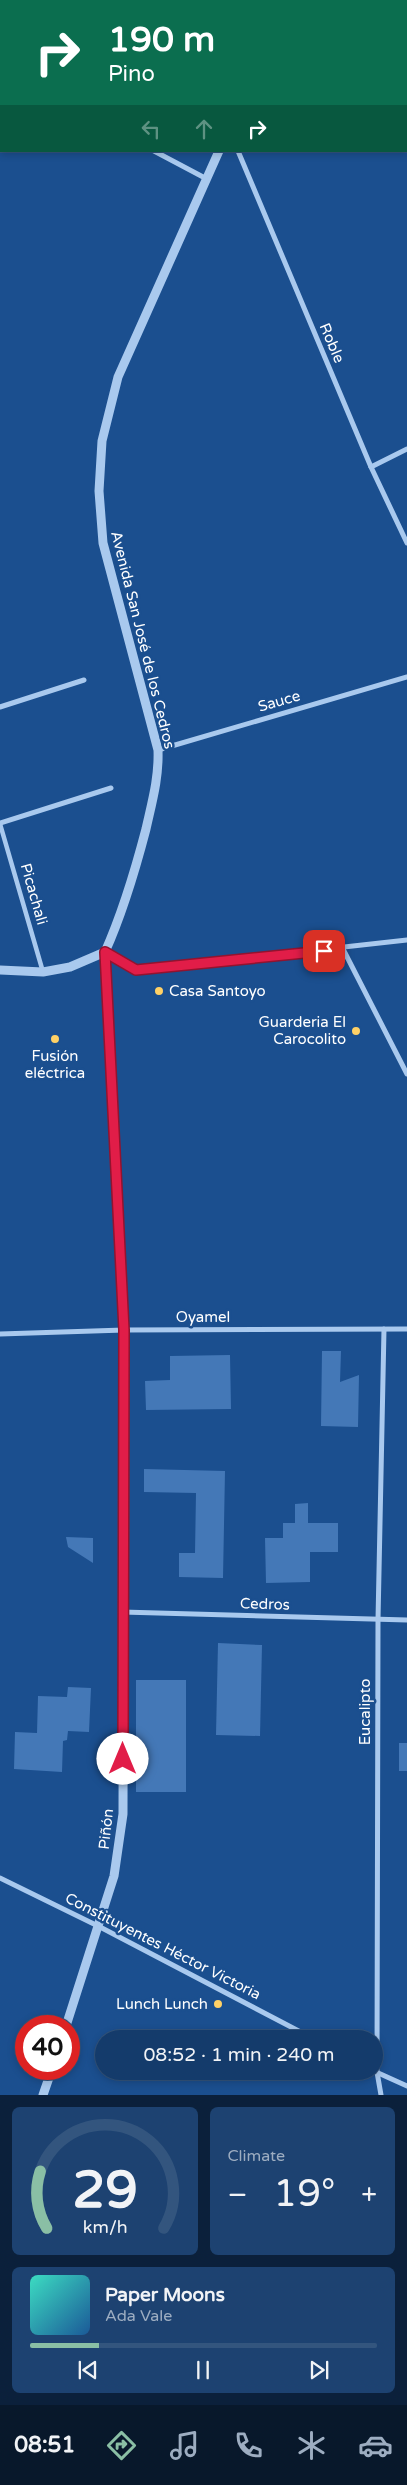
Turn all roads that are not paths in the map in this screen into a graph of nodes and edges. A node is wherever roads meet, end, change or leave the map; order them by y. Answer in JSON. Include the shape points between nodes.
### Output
{"nodes":[{"id":1,"x":156,"y":152,"type":"edge"},
{"id":2,"x":218,"y":152,"type":"edge"},
{"id":3,"x":238,"y":152,"type":"edge"},
{"id":4,"x":205,"y":178,"type":"junction"},
{"id":5,"x":407,"y":449,"type":"edge"},
{"id":6,"x":371,"y":468,"type":"junction"},
{"id":7,"x":407,"y":543,"type":"edge"},
{"id":8,"x":407,"y":677,"type":"edge"},
{"id":9,"x":84,"y":680,"type":"dead end"},
{"id":10,"x":0,"y":707,"type":"edge"},
{"id":11,"x":158,"y":750,"type":"junction"},
{"id":12,"x":111,"y":788,"type":"dead end"},
{"id":13,"x":0,"y":823,"type":"edge"},
{"id":14,"x":407,"y":940,"type":"edge"},
{"id":15,"x":343,"y":949,"type":"junction"},
{"id":16,"x":105,"y":952,"type":"junction"},
{"id":17,"x":0,"y":970,"type":"edge"},
{"id":18,"x":43,"y":972,"type":"junction"},
{"id":19,"x":407,"y":1074,"type":"edge"},
{"id":20,"x":407,"y":1328,"type":"edge"},
{"id":21,"x":384,"y":1329,"type":"junction"},
{"id":22,"x":124,"y":1330,"type":"junction"},
{"id":23,"x":0,"y":1334,"type":"edge"},
{"id":24,"x":122,"y":1612,"type":"junction"},
{"id":25,"x":378,"y":1620,"type":"junction"},
{"id":26,"x":407,"y":1620,"type":"edge"},
{"id":27,"x":0,"y":1878,"type":"edge"},
{"id":28,"x":100,"y":1927,"type":"junction"},
{"id":29,"x":70,"y":2015,"type":"edge"},
{"id":30,"x":297,"y":2030,"type":"edge"},
{"id":31,"x":375,"y":2030,"type":"edge"},
{"id":32,"x":383,"y":2075,"type":"edge"},
{"id":33,"x":48,"y":2080,"type":"edge"},
{"id":34,"x":377,"y":2080,"type":"edge"},
{"id":35,"x":407,"y":2086,"type":"edge"},
{"id":36,"x":43,"y":2095,"type":"edge"},
{"id":37,"x":381,"y":2095,"type":"edge"}],
"edges":[{"from":1,"to":4,"type":"street"},
{"from":2,"to":4,"type":"street","name":"Avenida San José de los Cedros"},
{"from":3,"to":6,"type":"street","name":"Roble"},
{"from":4,"to":11,"type":"street","name":"Avenida San José de los Cedros","via":[[118,377],[102,441],[99,492],[103,543]]},
{"from":5,"to":6,"type":"street"},
{"from":6,"to":7,"type":"street","name":"Roble"},
{"from":8,"to":11,"type":"street","name":"Sauce"},
{"from":9,"to":10,"type":"street"},
{"from":11,"to":16,"type":"street","name":"Avenida San José de los Cedros","via":[[159,775],[132,883]]},
{"from":12,"to":13,"type":"street"},
{"from":13,"to":18,"type":"street","name":"Picachali"},
{"from":14,"to":15,"type":"street"},
{"from":15,"to":16,"type":"street","via":[[136,970]]},
{"from":15,"to":19,"type":"street"},
{"from":16,"to":18,"type":"street","via":[[70,968]]},
{"from":16,"to":22,"type":"street","name":"Piñón"},
{"from":17,"to":18,"type":"street"},
{"from":20,"to":21,"type":"street","name":"Oyamel"},
{"from":21,"to":22,"type":"street","name":"Oyamel"},
{"from":21,"to":25,"type":"street","name":"Eucalipto"},
{"from":22,"to":23,"type":"street","name":"Oyamel"},
{"from":22,"to":24,"type":"street","name":"Piñón"},
{"from":24,"to":25,"type":"street","name":"Cedros"},
{"from":24,"to":28,"type":"street","name":"Piñón","via":[[123,1814],[114,1876]]},
{"from":25,"to":26,"type":"street","name":"Cedros"},
{"from":25,"to":31,"type":"street","name":"Eucalipto"},
{"from":27,"to":28,"type":"street","name":"Constituyentes Héctor Victoria"},
{"from":28,"to":29,"type":"street","name":"Piñón"},
{"from":28,"to":30,"type":"street","name":"Constituyentes Héctor Victoria"},
{"from":32,"to":35,"type":"street"},
{"from":33,"to":36,"type":"street"},
{"from":34,"to":37,"type":"street","name":"Eucalipto"}]}
